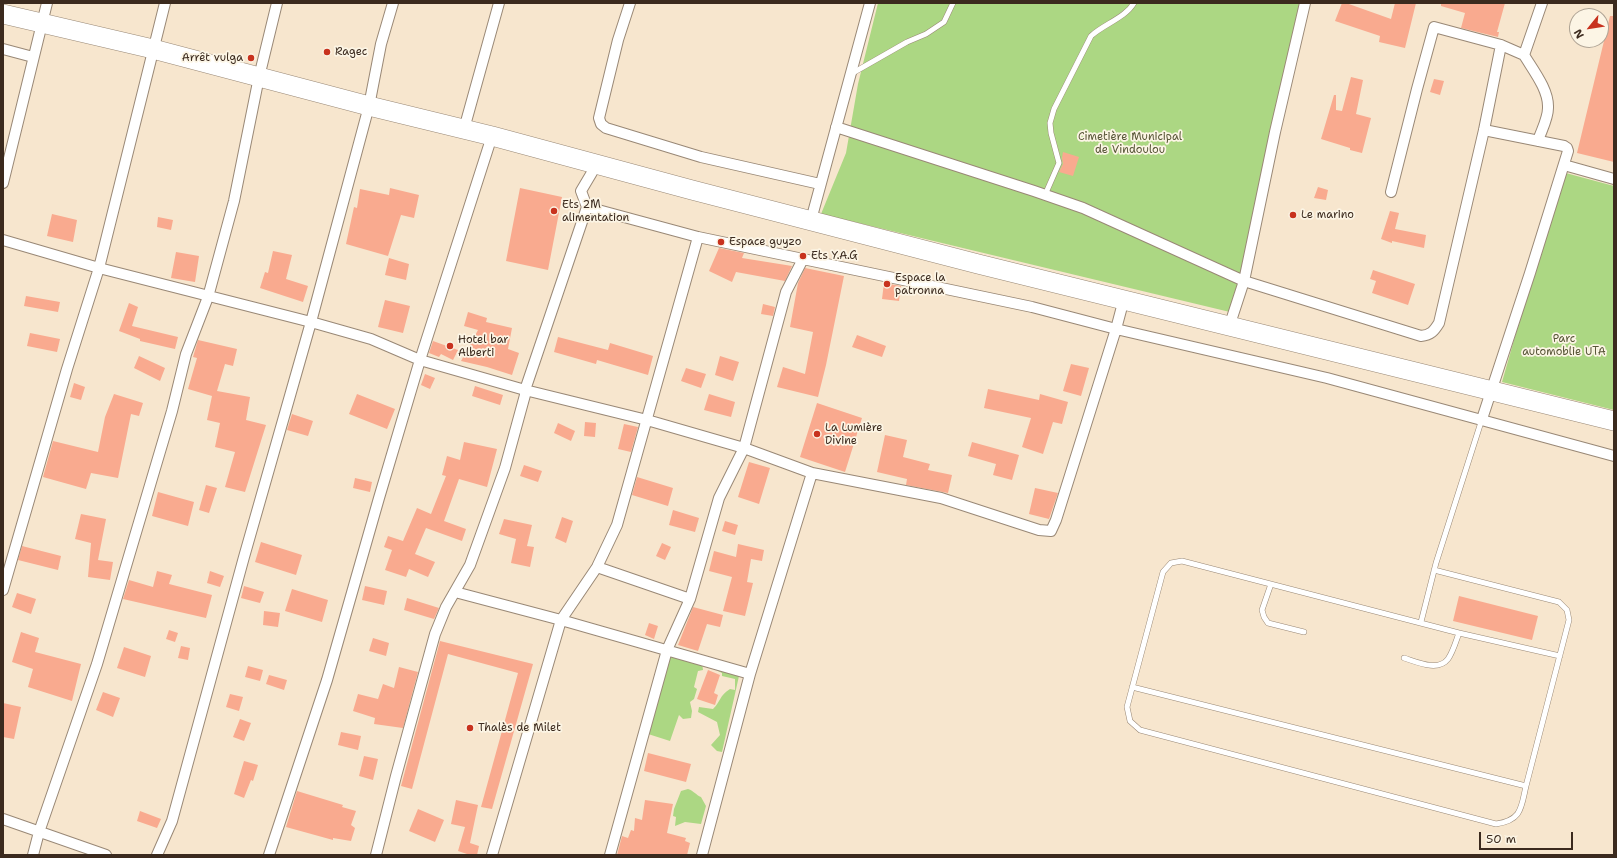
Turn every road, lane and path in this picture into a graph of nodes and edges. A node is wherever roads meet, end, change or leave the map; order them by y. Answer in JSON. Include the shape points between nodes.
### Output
{"nodes":[{"id":1,"x":47,"y":3,"type":"edge"},
{"id":2,"x":165,"y":3,"type":"edge"},
{"id":3,"x":277,"y":3,"type":"edge"},
{"id":4,"x":393,"y":3,"type":"edge"},
{"id":5,"x":499,"y":3,"type":"edge"},
{"id":6,"x":630,"y":3,"type":"edge"},
{"id":7,"x":870,"y":3,"type":"edge"},
{"id":8,"x":953,"y":3,"type":"edge"},
{"id":9,"x":1134,"y":3,"type":"edge"},
{"id":10,"x":1305,"y":3,"type":"edge"},
{"id":11,"x":1542,"y":3,"type":"edge"},
{"id":12,"x":3,"y":14,"type":"edge"},
{"id":13,"x":42,"y":23,"type":"junction"},
{"id":14,"x":1502,"y":45,"type":"junction"},
{"id":15,"x":3,"y":49,"type":"edge"},
{"id":16,"x":152,"y":50,"type":"junction"},
{"id":17,"x":1524,"y":55,"type":"junction"},
{"id":18,"x":33,"y":57,"type":"junction"},
{"id":19,"x":850,"y":75,"type":"junction"},
{"id":20,"x":259,"y":77,"type":"junction"},
{"id":21,"x":369,"y":106,"type":"junction"},
{"id":22,"x":836,"y":127,"type":"junction"},
{"id":23,"x":464,"y":129,"type":"junction"},
{"id":24,"x":1484,"y":130,"type":"junction"},
{"id":25,"x":492,"y":136,"type":"junction"},
{"id":26,"x":1538,"y":141,"type":"junction"},
{"id":27,"x":597,"y":164,"type":"junction"},
{"id":28,"x":1564,"y":165,"type":"junction"},
{"id":29,"x":1614,"y":179,"type":"edge"},
{"id":30,"x":3,"y":183,"type":"edge"},
{"id":31,"x":820,"y":184,"type":"junction"},
{"id":32,"x":1391,"y":192,"type":"dead end"},
{"id":33,"x":1046,"y":195,"type":"junction"},
{"id":34,"x":588,"y":207,"type":"junction"},
{"id":35,"x":810,"y":220,"type":"junction"},
{"id":36,"x":698,"y":237,"type":"junction"},
{"id":37,"x":3,"y":240,"type":"edge"},
{"id":38,"x":803,"y":259,"type":"junction"},
{"id":39,"x":99,"y":268,"type":"junction"},
{"id":40,"x":1244,"y":281,"type":"junction"},
{"id":41,"x":208,"y":297,"type":"junction"},
{"id":42,"x":1124,"y":299,"type":"junction"},
{"id":43,"x":311,"y":322,"type":"junction"},
{"id":44,"x":1229,"y":327,"type":"junction"},
{"id":45,"x":1116,"y":329,"type":"junction"},
{"id":46,"x":420,"y":360,"type":"junction"},
{"id":47,"x":525,"y":390,"type":"junction"},
{"id":48,"x":1491,"y":392,"type":"junction"},
{"id":49,"x":1482,"y":419,"type":"junction"},
{"id":50,"x":647,"y":420,"type":"junction"},
{"id":51,"x":1614,"y":421,"type":"edge"},
{"id":52,"x":744,"y":448,"type":"junction"},
{"id":53,"x":1614,"y":456,"type":"edge"},
{"id":54,"x":812,"y":473,"type":"junction"},
{"id":55,"x":597,"y":567,"type":"junction"},
{"id":56,"x":1434,"y":570,"type":"junction"},
{"id":57,"x":1271,"y":584,"type":"junction"},
{"id":58,"x":3,"y":590,"type":"edge"},
{"id":59,"x":455,"y":592,"type":"junction"},
{"id":60,"x":690,"y":599,"type":"junction"},
{"id":61,"x":561,"y":620,"type":"junction"},
{"id":62,"x":1421,"y":622,"type":"junction"},
{"id":63,"x":1304,"y":632,"type":"dead end"},
{"id":64,"x":1459,"y":633,"type":"junction"},
{"id":65,"x":667,"y":650,"type":"junction"},
{"id":66,"x":1560,"y":656,"type":"junction"},
{"id":67,"x":1404,"y":658,"type":"dead end"},
{"id":68,"x":750,"y":674,"type":"junction"},
{"id":69,"x":1132,"y":687,"type":"junction"},
{"id":70,"x":1526,"y":786,"type":"junction"},
{"id":71,"x":3,"y":819,"type":"edge"},
{"id":72,"x":39,"y":832,"type":"junction"},
{"id":73,"x":33,"y":855,"type":"edge"},
{"id":74,"x":106,"y":855,"type":"edge"},
{"id":75,"x":157,"y":855,"type":"edge"},
{"id":76,"x":269,"y":855,"type":"edge"},
{"id":77,"x":376,"y":855,"type":"edge"},
{"id":78,"x":492,"y":855,"type":"edge"},
{"id":79,"x":610,"y":855,"type":"edge"},
{"id":80,"x":702,"y":855,"type":"edge"}],
"edges":[{"from":1,"to":13,"type":"street"},
{"from":2,"to":16,"type":"street"},
{"from":3,"to":20,"type":"street"},
{"from":4,"to":21,"type":"street","via":[[381,44]]},
{"from":5,"to":23,"type":"street"},
{"from":6,"to":31,"type":"street","via":[[599,118],[601,124],[606,128],[701,157]]},
{"from":7,"to":19,"type":"street"},
{"from":8,"to":19,"type":"lane","via":[[944,22]]},
{"from":9,"to":33,"type":"lane","via":[[1123,15],[1091,36],[1054,109],[1050,123],[1059,163]]},
{"from":10,"to":40,"type":"street"},
{"from":11,"to":17,"type":"street"},
{"from":12,"to":13,"type":"highway"},
{"from":13,"to":16,"type":"highway"},
{"from":13,"to":18,"type":"street"},
{"from":14,"to":17,"type":"street"},
{"from":14,"to":24,"type":"street"},
{"from":14,"to":32,"type":"street","via":[[1434,27]]},
{"from":15,"to":18,"type":"street"},
{"from":16,"to":20,"type":"highway"},
{"from":16,"to":39,"type":"street"},
{"from":17,"to":26,"type":"street","via":[[1548,99],[1549,110]]},
{"from":18,"to":30,"type":"street"},
{"from":19,"to":22,"type":"street"},
{"from":20,"to":21,"type":"highway"},
{"from":20,"to":41,"type":"street","via":[[234,201]]},
{"from":21,"to":23,"type":"highway"},
{"from":21,"to":43,"type":"street"},
{"from":22,"to":31,"type":"street"},
{"from":22,"to":33,"type":"street"},
{"from":23,"to":25,"type":"highway"},
{"from":24,"to":26,"type":"street"},
{"from":24,"to":40,"type":"street","via":[[1439,323],[1433,333],[1421,336]]},
{"from":25,"to":27,"type":"highway"},
{"from":25,"to":46,"type":"street"},
{"from":26,"to":28,"type":"street","via":[[1567,148]]},
{"from":27,"to":34,"type":"street","via":[[581,191]]},
{"from":27,"to":35,"type":"highway"},
{"from":28,"to":29,"type":"street"},
{"from":28,"to":48,"type":"street"},
{"from":31,"to":35,"type":"street"},
{"from":33,"to":40,"type":"street","via":[[1083,208]]},
{"from":34,"to":36,"type":"street"},
{"from":34,"to":47,"type":"street"},
{"from":35,"to":42,"type":"highway"},
{"from":36,"to":38,"type":"street"},
{"from":36,"to":50,"type":"street"},
{"from":37,"to":39,"type":"street"},
{"from":38,"to":45,"type":"street","via":[[1032,307]]},
{"from":38,"to":52,"type":"street","via":[[786,292]]},
{"from":39,"to":41,"type":"street"},
{"from":39,"to":58,"type":"street"},
{"from":40,"to":44,"type":"street"},
{"from":41,"to":43,"type":"street"},
{"from":41,"to":72,"type":"street","via":[[186,354],[172,411],[97,664]]},
{"from":42,"to":44,"type":"highway"},
{"from":42,"to":45,"type":"street"},
{"from":43,"to":46,"type":"street","via":[[371,339]]},
{"from":43,"to":75,"type":"street","via":[[172,821]]},
{"from":44,"to":48,"type":"highway"},
{"from":45,"to":49,"type":"street","via":[[1327,378]]},
{"from":45,"to":54,"type":"street","via":[[1051,531],[1039,530],[941,498]]},
{"from":46,"to":47,"type":"street"},
{"from":46,"to":76,"type":"street","via":[[327,680]]},
{"from":47,"to":50,"type":"street"},
{"from":47,"to":59,"type":"street","via":[[505,468],[470,564]]},
{"from":48,"to":49,"type":"street"},
{"from":48,"to":51,"type":"highway"},
{"from":49,"to":53,"type":"street"},
{"from":49,"to":56,"type":"lane"},
{"from":50,"to":52,"type":"street"},
{"from":50,"to":55,"type":"street","via":[[617,524]]},
{"from":52,"to":54,"type":"street"},
{"from":52,"to":60,"type":"street","via":[[719,498]]},
{"from":54,"to":68,"type":"street"},
{"from":55,"to":60,"type":"street"},
{"from":55,"to":61,"type":"street"},
{"from":56,"to":62,"type":"lane"},
{"from":56,"to":66,"type":"lane","via":[[1559,602],[1567,610],[1569,620]]},
{"from":57,"to":62,"type":"lane"},
{"from":57,"to":63,"type":"lane","via":[[1262,610],[1268,623]]},
{"from":57,"to":69,"type":"lane","via":[[1182,561],[1171,563],[1163,572]]},
{"from":59,"to":61,"type":"street"},
{"from":59,"to":77,"type":"street","via":[[435,634]]},
{"from":60,"to":65,"type":"street"},
{"from":61,"to":65,"type":"street"},
{"from":61,"to":78,"type":"street"},
{"from":62,"to":64,"type":"lane"},
{"from":64,"to":66,"type":"lane"},
{"from":64,"to":67,"type":"lane","via":[[1448,659],[1442,664],[1436,666]]},
{"from":65,"to":68,"type":"street"},
{"from":65,"to":79,"type":"street"},
{"from":66,"to":70,"type":"lane"},
{"from":68,"to":80,"type":"street"},
{"from":69,"to":70,"type":"lane"},
{"from":69,"to":70,"type":"lane","via":[[1127,706],[1130,721],[1140,730],[1496,824],[1508,822],[1520,812]]},
{"from":71,"to":72,"type":"street"},
{"from":72,"to":73,"type":"street"},
{"from":72,"to":74,"type":"street"}]}
